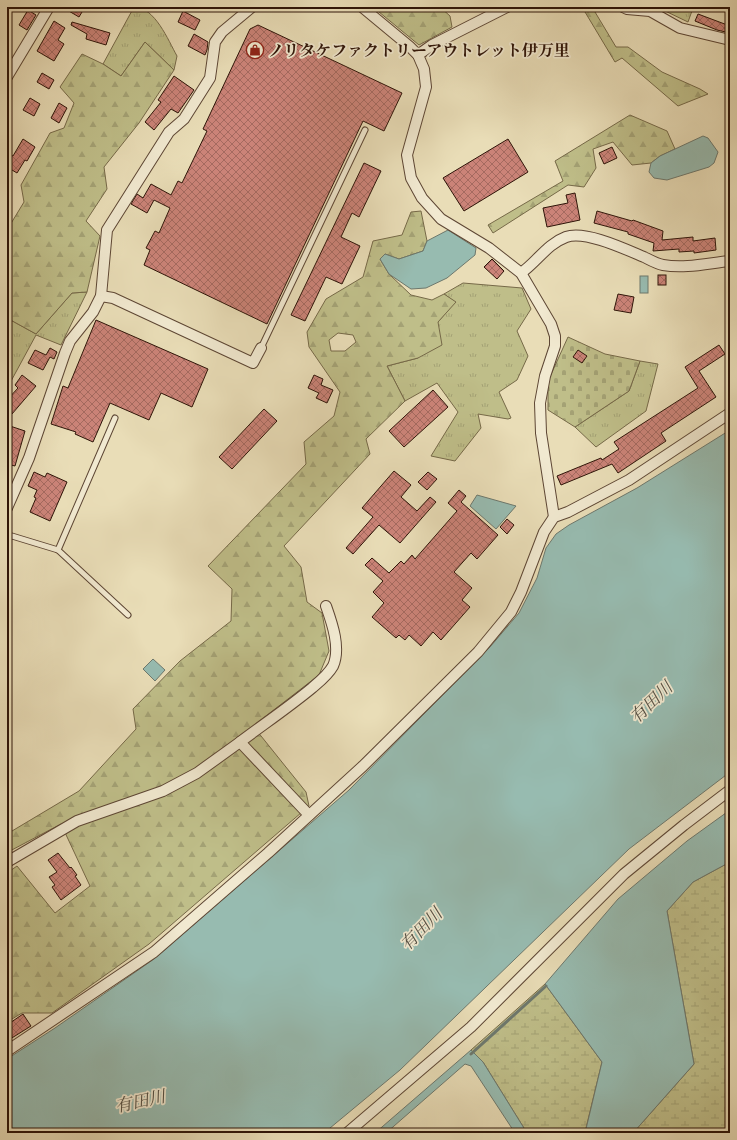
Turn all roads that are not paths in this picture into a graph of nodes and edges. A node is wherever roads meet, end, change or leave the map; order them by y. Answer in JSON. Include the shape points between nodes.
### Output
{"nodes":[{"id":1,"x":49,"y":7,"type":"edge"},
{"id":2,"x":252,"y":7,"type":"edge"},
{"id":3,"x":362,"y":7,"type":"edge"},
{"id":4,"x":507,"y":7,"type":"edge"},
{"id":5,"x":623,"y":7,"type":"edge"},
{"id":6,"x":730,"y":40,"type":"edge"},
{"id":7,"x":418,"y":55,"type":"junction"},
{"id":8,"x":7,"y":77,"type":"edge"},
{"id":9,"x":365,"y":130,"type":"dead end"},
{"id":10,"x":730,"y":261,"type":"edge"},
{"id":11,"x":521,"y":273,"type":"junction"},
{"id":12,"x":101,"y":296,"type":"junction"},
{"id":13,"x":260,"y":348,"type":"joint"},
{"id":14,"x":728,"y":415,"type":"edge"},
{"id":15,"x":115,"y":418,"type":"dead end"},
{"id":16,"x":7,"y":508,"type":"edge"},
{"id":17,"x":554,"y":517,"type":"junction"},
{"id":18,"x":12,"y":536,"type":"dead end"},
{"id":19,"x":58,"y":550,"type":"junction"},
{"id":20,"x":326,"y":606,"type":"dead end"},
{"id":21,"x":128,"y":614,"type":"dead end"},
{"id":22,"x":240,"y":742,"type":"junction"},
{"id":23,"x":730,"y":790,"type":"edge"},
{"id":24,"x":309,"y":815,"type":"junction"},
{"id":25,"x":7,"y":862,"type":"edge"},
{"id":26,"x":7,"y":1051,"type":"edge"},
{"id":27,"x":347,"y":1133,"type":"edge"}],
"edges":[{"from":1,"to":8,"type":"street"},
{"from":2,"to":12,"type":"street","via":[[222,32],[215,42],[210,78],[184,119],[169,132],[107,230]]},
{"from":3,"to":7,"type":"street"},
{"from":4,"to":7,"type":"street","via":[[432,45]]},
{"from":5,"to":6,"type":"street","via":[[650,11],[680,28]]},
{"from":7,"to":11,"type":"street","via":[[424,69],[426,87],[407,155],[411,178],[422,198],[441,219],[489,248]]},
{"from":9,"to":13,"type":"lane"},
{"from":10,"to":11,"type":"street","via":[[662,265],[613,244],[581,236],[567,236],[544,251]]},
{"from":11,"to":17,"type":"street","via":[[551,324],[555,336],[555,346],[545,376],[540,403],[541,433]]},
{"from":12,"to":13,"type":"street","via":[[113,298],[253,363]]},
{"from":12,"to":16,"type":"street","via":[[65,353],[29,458]]},
{"from":14,"to":17,"type":"street","via":[[629,480]]},
{"from":15,"to":19,"type":"lane"},
{"from":17,"to":24,"type":"street","via":[[544,532],[511,612],[478,652],[363,766]]},
{"from":18,"to":19,"type":"lane"},
{"from":19,"to":21,"type":"lane"},
{"from":20,"to":22,"type":"street","via":[[335,632],[333,666],[325,677],[303,695]]},
{"from":22,"to":24,"type":"street"},
{"from":22,"to":25,"type":"street","via":[[197,773],[163,791],[77,821]]},
{"from":23,"to":27,"type":"street","via":[[624,874],[471,1027]]},
{"from":24,"to":26,"type":"street","via":[[268,854],[154,952]]}]}
